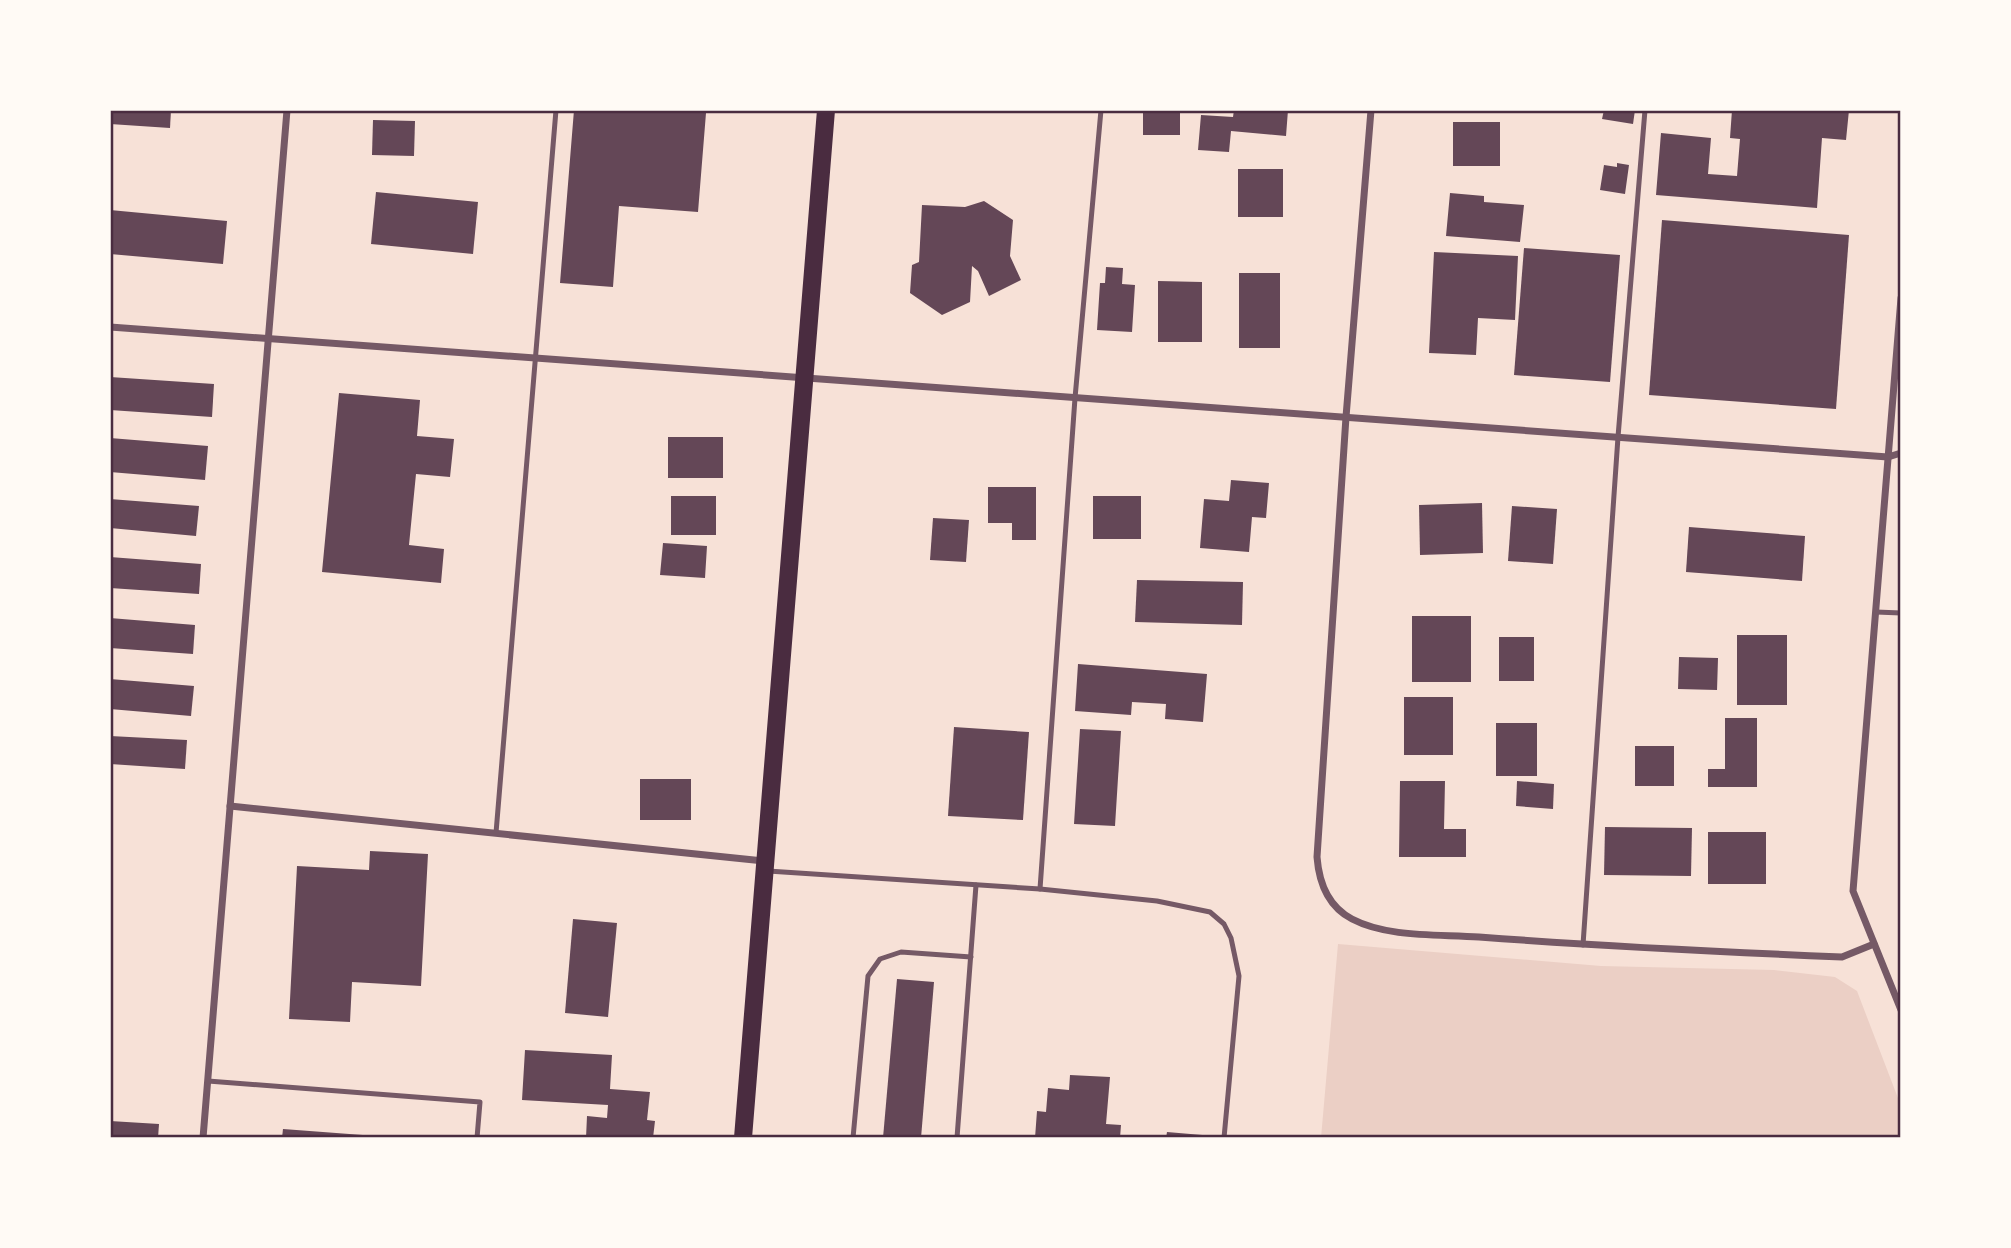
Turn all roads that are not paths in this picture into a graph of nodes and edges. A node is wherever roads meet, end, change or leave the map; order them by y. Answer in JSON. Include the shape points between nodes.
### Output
{"nodes":[{"id":1,"x":287,"y":110,"type":"edge"},
{"id":2,"x":556,"y":110,"type":"edge"},
{"id":3,"x":826,"y":110,"type":"edge"},
{"id":4,"x":1101,"y":110,"type":"edge"},
{"id":5,"x":1371,"y":110,"type":"edge"},
{"id":6,"x":1645,"y":110,"type":"edge"},
{"id":7,"x":1901,"y":298,"type":"edge"},
{"id":8,"x":110,"y":327,"type":"edge"},
{"id":9,"x":269,"y":339,"type":"junction"},
{"id":10,"x":535,"y":358,"type":"junction"},
{"id":11,"x":804,"y":378,"type":"junction"},
{"id":12,"x":1075,"y":398,"type":"junction"},
{"id":13,"x":1346,"y":417,"type":"junction"},
{"id":14,"x":1618,"y":437,"type":"junction"},
{"id":15,"x":1901,"y":453,"type":"edge"},
{"id":16,"x":1888,"y":457,"type":"junction"},
{"id":17,"x":1876,"y":612,"type":"junction"},
{"id":18,"x":1901,"y":613,"type":"edge"},
{"id":19,"x":230,"y":806,"type":"junction"},
{"id":20,"x":496,"y":834,"type":"junction"},
{"id":21,"x":765,"y":866,"type":"junction"},
{"id":22,"x":976,"y":884,"type":"junction"},
{"id":23,"x":1040,"y":889,"type":"junction"},
{"id":24,"x":1874,"y":944,"type":"junction"},
{"id":25,"x":1583,"y":945,"type":"junction"},
{"id":26,"x":971,"y":957,"type":"junction"},
{"id":27,"x":1901,"y":1010,"type":"edge"},
{"id":28,"x":208,"y":1081,"type":"junction"},
{"id":29,"x":203,"y":1138,"type":"edge"},
{"id":30,"x":477,"y":1138,"type":"edge"},
{"id":31,"x":743,"y":1138,"type":"edge"},
{"id":32,"x":853,"y":1138,"type":"edge"},
{"id":33,"x":957,"y":1138,"type":"edge"},
{"id":34,"x":1224,"y":1138,"type":"edge"}],
"edges":[{"from":1,"to":9,"type":"street"},
{"from":2,"to":10,"type":"lane"},
{"from":3,"to":11,"type":"main road"},
{"from":4,"to":12,"type":"lane"},
{"from":5,"to":13,"type":"street"},
{"from":6,"to":14,"type":"lane"},
{"from":7,"to":16,"type":"street"},
{"from":8,"to":9,"type":"street"},
{"from":9,"to":10,"type":"street"},
{"from":9,"to":19,"type":"street"},
{"from":10,"to":11,"type":"street"},
{"from":10,"to":20,"type":"lane"},
{"from":11,"to":12,"type":"street"},
{"from":11,"to":21,"type":"main road"},
{"from":12,"to":13,"type":"street"},
{"from":12,"to":23,"type":"lane"},
{"from":13,"to":14,"type":"street"},
{"from":13,"to":25,"type":"street","via":[[1317,857],[1322,883],[1335,906],[1374,927]]},
{"from":14,"to":16,"type":"street"},
{"from":14,"to":25,"type":"lane"},
{"from":15,"to":16,"type":"street"},
{"from":16,"to":17,"type":"street"},
{"from":17,"to":18,"type":"lane"},
{"from":17,"to":24,"type":"street","via":[[1853,891]]},
{"from":19,"to":20,"type":"street"},
{"from":19,"to":28,"type":"street"},
{"from":20,"to":21,"type":"street"},
{"from":21,"to":22,"type":"lane"},
{"from":21,"to":31,"type":"main road"},
{"from":22,"to":23,"type":"lane"},
{"from":22,"to":26,"type":"lane"},
{"from":23,"to":34,"type":"lane","via":[[1192,907],[1210,912],[1224,924],[1239,976]]},
{"from":24,"to":25,"type":"street","via":[[1842,957]]},
{"from":24,"to":27,"type":"street"},
{"from":26,"to":32,"type":"lane","via":[[901,952],[880,959],[868,976]]},
{"from":26,"to":33,"type":"lane"},
{"from":28,"to":29,"type":"street"},
{"from":28,"to":30,"type":"lane","via":[[480,1102]]}]}
